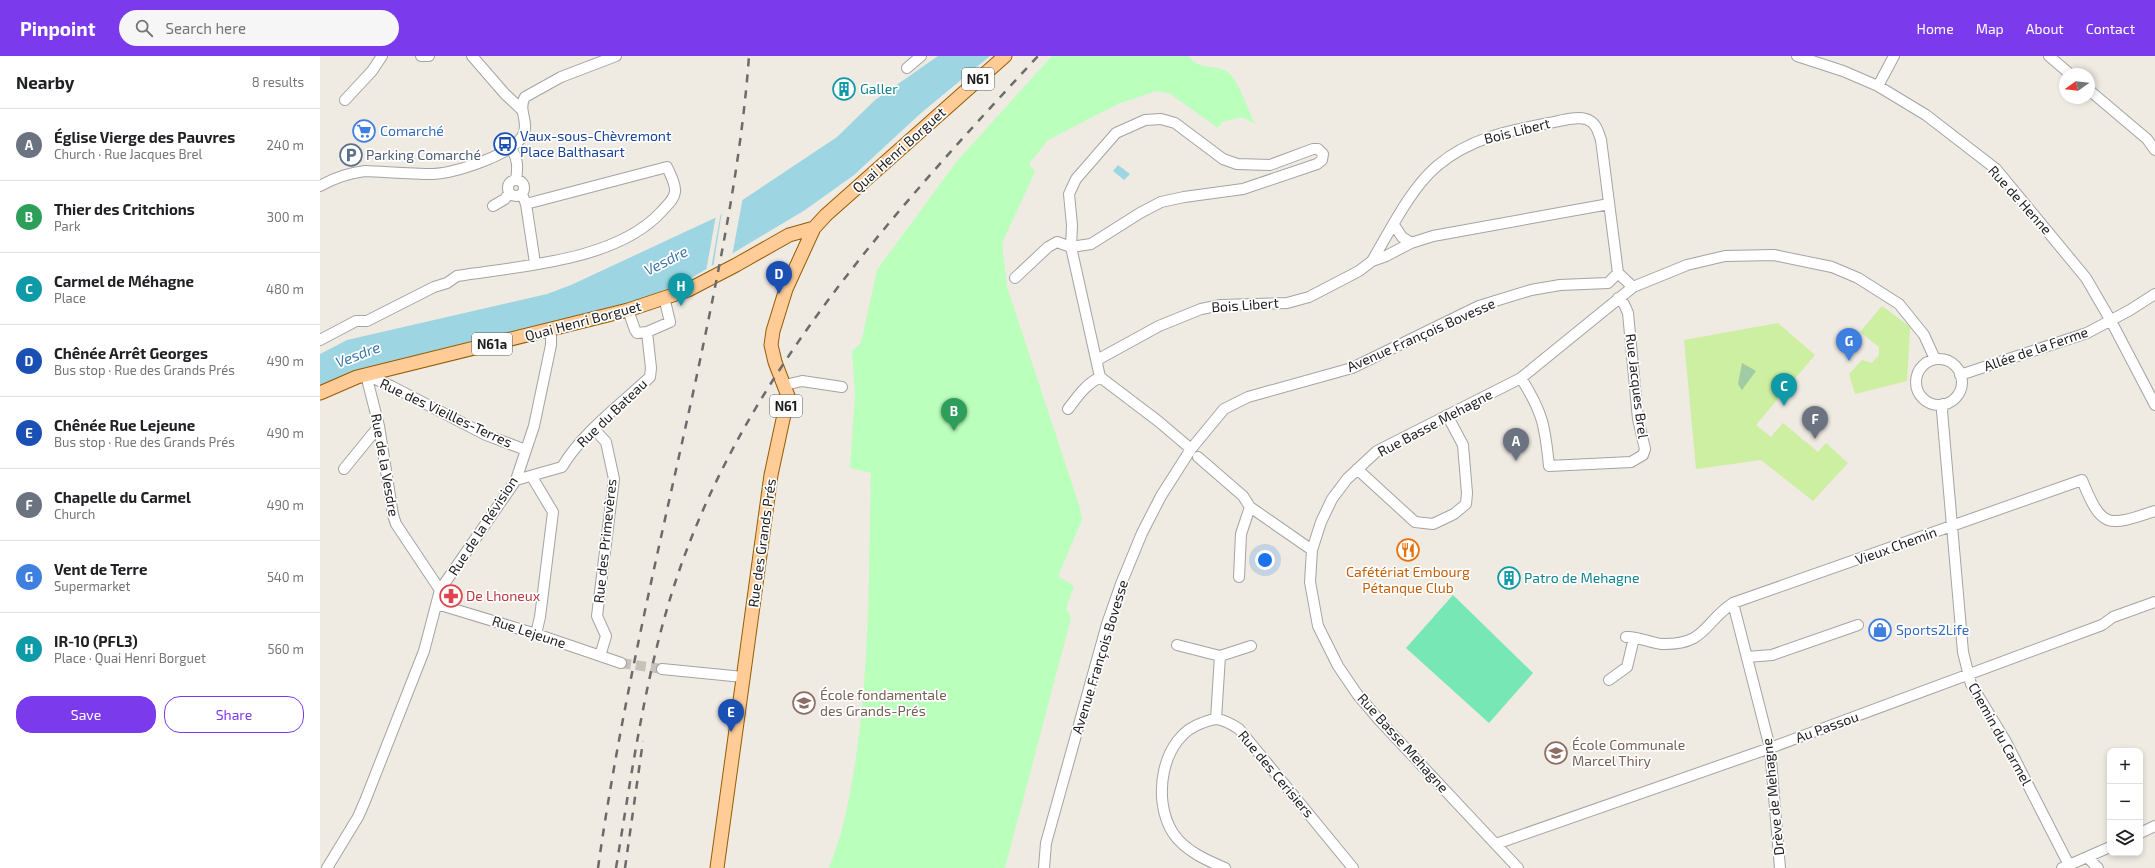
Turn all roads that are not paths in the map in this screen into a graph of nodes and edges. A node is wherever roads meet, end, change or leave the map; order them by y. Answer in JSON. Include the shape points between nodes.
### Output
{"nodes":[{"id":1,"x":382,"y":56,"type":"edge"},
{"id":2,"x":421,"y":56,"type":"edge"},
{"id":3,"x":429,"y":56,"type":"edge"},
{"id":4,"x":472,"y":56,"type":"edge"},
{"id":5,"x":616,"y":56,"type":"edge"},
{"id":6,"x":921,"y":56,"type":"edge"},
{"id":7,"x":1005,"y":56,"type":"edge"},
{"id":8,"x":1797,"y":56,"type":"edge"},
{"id":9,"x":1894,"y":56,"type":"edge"},
{"id":10,"x":2049,"y":56,"type":"edge"},
{"id":11,"x":907,"y":68,"type":"dead end"},
{"id":12,"x":2063,"y":68,"type":"edge"},
{"id":13,"x":1878,"y":86,"type":"junction"},
{"id":14,"x":2095,"y":94,"type":"edge"},
{"id":15,"x":345,"y":100,"type":"dead end"},
{"id":16,"x":521,"y":109,"type":"junction"},
{"id":17,"x":2151,"y":136,"type":"edge"},
{"id":18,"x":511,"y":148,"type":"junction"},
{"id":19,"x":2155,"y":150,"type":"edge"},
{"id":20,"x":516,"y":180,"type":"junction"},
{"id":21,"x":320,"y":186,"type":"edge"},
{"id":22,"x":509,"y":193,"type":"junction"},
{"id":23,"x":522,"y":194,"type":"junction"},
{"id":24,"x":526,"y":204,"type":"junction"},
{"id":25,"x":1609,"y":204,"type":"junction"},
{"id":26,"x":493,"y":206,"type":"dead end"},
{"id":27,"x":1394,"y":225,"type":"junction"},
{"id":28,"x":814,"y":228,"type":"junction"},
{"id":29,"x":789,"y":234,"type":"junction"},
{"id":30,"x":1411,"y":243,"type":"junction"},
{"id":31,"x":804,"y":247,"type":"junction"},
{"id":32,"x":1071,"y":247,"type":"junction"},
{"id":33,"x":1372,"y":261,"type":"junction"},
{"id":34,"x":535,"y":263,"type":"junction"},
{"id":35,"x":1618,"y":273,"type":"junction"},
{"id":36,"x":1015,"y":278,"type":"dead end"},
{"id":37,"x":1633,"y":287,"type":"junction"},
{"id":38,"x":2155,"y":294,"type":"edge"},
{"id":39,"x":664,"y":297,"type":"junction"},
{"id":40,"x":1618,"y":298,"type":"junction"},
{"id":41,"x":628,"y":310,"type":"junction"},
{"id":42,"x":2111,"y":321,"type":"junction"},
{"id":43,"x":551,"y":330,"type":"junction"},
{"id":44,"x":647,"y":332,"type":"junction"},
{"id":45,"x":320,"y":340,"type":"edge"},
{"id":46,"x":1935,"y":359,"type":"junction"},
{"id":47,"x":1097,"y":360,"type":"junction"},
{"id":48,"x":366,"y":375,"type":"junction"},
{"id":49,"x":1960,"y":375,"type":"junction"},
{"id":50,"x":1100,"y":377,"type":"junction"},
{"id":51,"x":1521,"y":378,"type":"junction"},
{"id":52,"x":785,"y":385,"type":"junction"},
{"id":53,"x":842,"y":387,"type":"dead end"},
{"id":54,"x":320,"y":393,"type":"edge"},
{"id":55,"x":1943,"y":404,"type":"junction"},
{"id":56,"x":2155,"y":405,"type":"edge"},
{"id":57,"x":1068,"y":409,"type":"dead end"},
{"id":58,"x":1448,"y":416,"type":"junction"},
{"id":59,"x":379,"y":426,"type":"junction"},
{"id":60,"x":594,"y":429,"type":"junction"},
{"id":61,"x":526,"y":450,"type":"junction"},
{"id":62,"x":1195,"y":453,"type":"junction"},
{"id":63,"x":344,"y":469,"type":"dead end"},
{"id":64,"x":1357,"y":469,"type":"junction"},
{"id":65,"x":532,"y":477,"type":"junction"},
{"id":66,"x":516,"y":480,"type":"junction"},
{"id":67,"x":1250,"y":506,"type":"junction"},
{"id":68,"x":2155,"y":511,"type":"edge"},
{"id":69,"x":1952,"y":526,"type":"junction"},
{"id":70,"x":1312,"y":550,"type":"junction"},
{"id":71,"x":1239,"y":577,"type":"dead end"},
{"id":72,"x":440,"y":590,"type":"junction"},
{"id":73,"x":2155,"y":602,"type":"edge"},
{"id":74,"x":1733,"y":603,"type":"junction"},
{"id":75,"x":437,"y":604,"type":"junction"},
{"id":76,"x":1858,"y":625,"type":"dead end"},
{"id":77,"x":536,"y":634,"type":"junction"},
{"id":78,"x":1176,"y":645,"type":"dead end"},
{"id":79,"x":1251,"y":646,"type":"dead end"},
{"id":80,"x":600,"y":656,"type":"junction"},
{"id":81,"x":1220,"y":656,"type":"junction"},
{"id":82,"x":1747,"y":657,"type":"junction"},
{"id":83,"x":621,"y":663,"type":"tunnel mouth"},
{"id":84,"x":662,"y":669,"type":"tunnel mouth"},
{"id":85,"x":1968,"y":675,"type":"junction"},
{"id":86,"x":743,"y":677,"type":"junction"},
{"id":87,"x":1609,"y":680,"type":"dead end"},
{"id":88,"x":1216,"y":719,"type":"junction"},
{"id":89,"x":1770,"y":748,"type":"junction"},
{"id":90,"x":2155,"y":826,"type":"edge"},
{"id":91,"x":2143,"y":832,"type":"edge"},
{"id":92,"x":1496,"y":844,"type":"junction"},
{"id":93,"x":2107,"y":848,"type":"edge"},
{"id":94,"x":2088,"y":858,"type":"junction"},
{"id":95,"x":2065,"y":866,"type":"edge"},
{"id":96,"x":327,"y":868,"type":"edge"},
{"id":97,"x":717,"y":868,"type":"edge"},
{"id":98,"x":1044,"y":868,"type":"edge"},
{"id":99,"x":1225,"y":868,"type":"edge"},
{"id":100,"x":1353,"y":868,"type":"edge"},
{"id":101,"x":1518,"y":868,"type":"edge"},
{"id":102,"x":1780,"y":868,"type":"edge"},
{"id":103,"x":2098,"y":868,"type":"edge"}],
"edges":[{"from":1,"to":15,"type":"street","via":[[372,71]]},
{"from":2,"to":3,"type":"street"},
{"from":4,"to":16,"type":"street","via":[[508,98]]},
{"from":5,"to":16,"type":"street","via":[[561,77],[525,97]]},
{"from":6,"to":11,"type":"street"},
{"from":7,"to":28,"type":"main road","name":"Quai Henri Borguet","number":"N61","via":[[826,214]]},
{"from":8,"to":13,"type":"street","name":"Rue de Henne"},
{"from":9,"to":13,"type":"street"},
{"from":10,"to":12,"type":"street"},
{"from":13,"to":42,"type":"street","name":"Rue de Henne","via":[[1926,115],[1996,169],[2086,278]]},
{"from":14,"to":17,"type":"street"},
{"from":16,"to":18,"type":"street","via":[[526,128],[523,136]]},
{"from":17,"to":19,"type":"street"},
{"from":18,"to":20,"type":"street","via":[[517,161]]},
{"from":18,"to":21,"type":"street","via":[[486,160],[446,173],[365,171],[338,177]]},
{"from":20,"to":22,"type":"street","via":[[511,181],[508,186]]},
{"from":20,"to":23,"type":"street","via":[[523,184]]},
{"from":22,"to":23,"type":"street","via":[[514,196]]},
{"from":22,"to":26,"type":"street"},
{"from":23,"to":24,"type":"street"},
{"from":24,"to":34,"type":"street"},
{"from":24,"to":34,"type":"street","via":[[667,167],[674,184],[673,199],[651,223],[616,242],[571,258]]},
{"from":25,"to":27,"type":"street","name":"Bois Libert","via":[[1597,127],[1586,119],[1570,119],[1503,132],[1476,141],[1455,153],[1436,166],[1423,180]]},
{"from":25,"to":30,"type":"street","name":"Bois Libert","via":[[1433,236]]},
{"from":25,"to":35,"type":"street","name":"Bois Libert"},
{"from":27,"to":30,"type":"street","via":[[1402,237]]},
{"from":27,"to":33,"type":"street","name":"Bois Libert"},
{"from":28,"to":29,"type":"main road","name":"Quai Henri Borguet"},
{"from":28,"to":31,"type":"main road","name":"Rue des Grands Prés","number":"N61"},
{"from":29,"to":31,"type":"main road","via":[[798,238]]},
{"from":29,"to":39,"type":"main road","name":"Quai Henri Borguet","number":"N61a","via":[[697,286]]},
{"from":30,"to":33,"type":"street","name":"Bois Libert"},
{"from":31,"to":52,"type":"main road","name":"Rue des Grands Prés","number":"N61","via":[[786,289],[771,345]]},
{"from":32,"to":32,"type":"street","via":[[1069,194],[1076,179],[1116,134],[1145,120],[1161,119],[1175,123],[1223,159],[1237,164],[1270,165],[1313,149],[1318,149],[1323,154],[1322,160],[1317,164],[1242,189],[1161,202],[1140,212],[1091,244]]},
{"from":32,"to":36,"type":"street","via":[[1057,242],[1048,247]]},
{"from":32,"to":47,"type":"street"},
{"from":33,"to":47,"type":"street","name":"Bois Libert","via":[[1359,271],[1309,297],[1287,303],[1201,308],[1159,326]]},
{"from":34,"to":45,"type":"street","via":[[457,276],[367,321],[356,321]]},
{"from":35,"to":37,"type":"street"},
{"from":35,"to":62,"type":"street","name":"Avenue François Bovesse","via":[[1608,283],[1560,285],[1531,290],[1479,306],[1352,368],[1236,402],[1224,409]]},
{"from":37,"to":40,"type":"street","name":"Rue Basse Mehagne"},
{"from":37,"to":46,"type":"street","via":[[1686,265],[1725,256],[1774,255],[1803,260],[1832,267],[1858,278],[1899,304],[1924,335]]},
{"from":38,"to":42,"type":"street","name":"Allée de la Ferme"},
{"from":39,"to":41,"type":"main road","name":"Quai Henri Borguet","number":"N61a"},
{"from":39,"to":44,"type":"street","via":[[670,322]]},
{"from":40,"to":51,"type":"street","name":"Rue Basse Mehagne"},
{"from":40,"to":51,"type":"street","name":"Rue Jacques Brel","via":[[1628,313],[1643,455],[1631,462],[1549,466],[1545,426]]},
{"from":41,"to":43,"type":"main road","name":"Quai Henri Borguet","number":"N61a"},
{"from":41,"to":44,"type":"street","via":[[635,330]]},
{"from":42,"to":49,"type":"street","name":"Allée de la Ferme","via":[[2087,333]]},
{"from":42,"to":56,"type":"street","name":"Rue de Henne"},
{"from":43,"to":48,"type":"main road","name":"Quai Henri Borguet","number":"N61a"},
{"from":43,"to":61,"type":"street","name":"Rue de la Révision","via":[[551,345],[534,426]]},
{"from":44,"to":60,"type":"street","name":"Rue du Bateau","via":[[651,361],[650,377]]},
{"from":46,"to":49,"type":"street","via":[[1953,364]]},
{"from":46,"to":55,"type":"street","via":[[1921,367],[1916,383],[1918,392],[1924,400],[1933,404]]},
{"from":47,"to":50,"type":"street"},
{"from":48,"to":54,"type":"main road","name":"Quai Henri Borguet","number":"N61a","via":[[340,383]]},
{"from":48,"to":59,"type":"street","name":"Rue de la Vesdre"},
{"from":48,"to":61,"type":"street","name":"Rue des Vieilles-Terres","via":[[486,435]]},
{"from":49,"to":55,"type":"street","via":[[1958,393]]},
{"from":50,"to":57,"type":"street","via":[[1091,382]]},
{"from":50,"to":62,"type":"street"},
{"from":51,"to":58,"type":"street","name":"Rue Basse Mehagne"},
{"from":52,"to":53,"type":"street","via":[[802,380]]},
{"from":52,"to":86,"type":"main road","name":"Rue des Grands Prés","number":"N61","via":[[788,396],[771,475]]},
{"from":55,"to":69,"type":"street","name":"Chemin du Carmel"},
{"from":58,"to":64,"type":"street","name":"Rue Basse Mehagne","via":[[1377,451]]},
{"from":58,"to":64,"type":"street","via":[[1463,445],[1467,493],[1466,504],[1454,514],[1433,524],[1415,522]]},
{"from":59,"to":63,"type":"street"},
{"from":59,"to":72,"type":"street","name":"Rue de la Vesdre","via":[[396,524]]},
{"from":60,"to":65,"type":"street","name":"Rue du Bateau","via":[[570,454],[562,467]]},
{"from":60,"to":80,"type":"street","name":"Rue des Primevères","via":[[606,442],[614,479],[597,616],[606,636]]},
{"from":61,"to":66,"type":"street","name":"Rue de la Révision"},
{"from":62,"to":67,"type":"street","via":[[1238,491]]},
{"from":62,"to":98,"type":"street","name":"Avenue François Bovesse","via":[[1161,496],[1120,584],[1046,842]]},
{"from":64,"to":70,"type":"street","name":"Rue Basse Mehagne","via":[[1332,499]]},
{"from":65,"to":66,"type":"street"},
{"from":65,"to":77,"type":"street","via":[[553,512]]},
{"from":66,"to":72,"type":"street","name":"Rue de la Révision"},
{"from":67,"to":70,"type":"street"},
{"from":67,"to":71,"type":"street","via":[[1241,534]]},
{"from":68,"to":69,"type":"street","name":"Vieux Chemin","via":[[2123,521],[2104,518],[2093,506],[2082,480]]},
{"from":69,"to":74,"type":"street","name":"Vieux Chemin"},
{"from":69,"to":85,"type":"street","name":"Chemin du Carmel","via":[[1963,652]]},
{"from":70,"to":92,"type":"street","name":"Rue Basse Mehagne","via":[[1310,582],[1316,620],[1338,666],[1380,721]]},
{"from":72,"to":75,"type":"street","name":"Rue de la Révision"},
{"from":73,"to":85,"type":"street","name":"Au Passou","via":[[2113,617],[2102,625]]},
{"from":74,"to":82,"type":"street","name":"Drève de Mehagne"},
{"from":74,"to":87,"type":"street","name":"Vieux Chemin","via":[[1705,630],[1689,641],[1677,644],[1630,638],[1627,667]]},
{"from":75,"to":77,"type":"street","name":"Rue Lejeune"},
{"from":75,"to":96,"type":"street","name":"Rue de la Révision","via":[[424,652],[365,801]]},
{"from":76,"to":82,"type":"street","via":[[1772,655]]},
{"from":77,"to":80,"type":"street","name":"Rue Lejeune"},
{"from":78,"to":81,"type":"street"},
{"from":79,"to":81,"type":"street"},
{"from":80,"to":83,"type":"street","name":"Rue Lejeune"},
{"from":81,"to":88,"type":"street"},
{"from":82,"to":89,"type":"street","name":"Drève de Mehagne"},
{"from":84,"to":86,"type":"street"},
{"from":85,"to":89,"type":"street","name":"Au Passou"},
{"from":85,"to":95,"type":"street","name":"Chemin du Carmel","via":[[2004,740]]},
{"from":86,"to":97,"type":"main road","name":"Rue des Grands Prés","number":"N61"},
{"from":88,"to":99,"type":"street","via":[[1193,726],[1175,745],[1162,782],[1163,803],[1173,833],[1188,848]]},
{"from":88,"to":100,"type":"street","name":"Rue des Cerisiers","via":[[1239,729]]},
{"from":89,"to":92,"type":"street","name":"Au Passou"},
{"from":89,"to":102,"type":"street","name":"Drève de Mehagne"},
{"from":90,"to":91,"type":"street"},
{"from":92,"to":101,"type":"street","name":"Rue Basse Mehagne"},
{"from":93,"to":94,"type":"street"},
{"from":94,"to":95,"type":"street"},
{"from":94,"to":103,"type":"street"}]}
